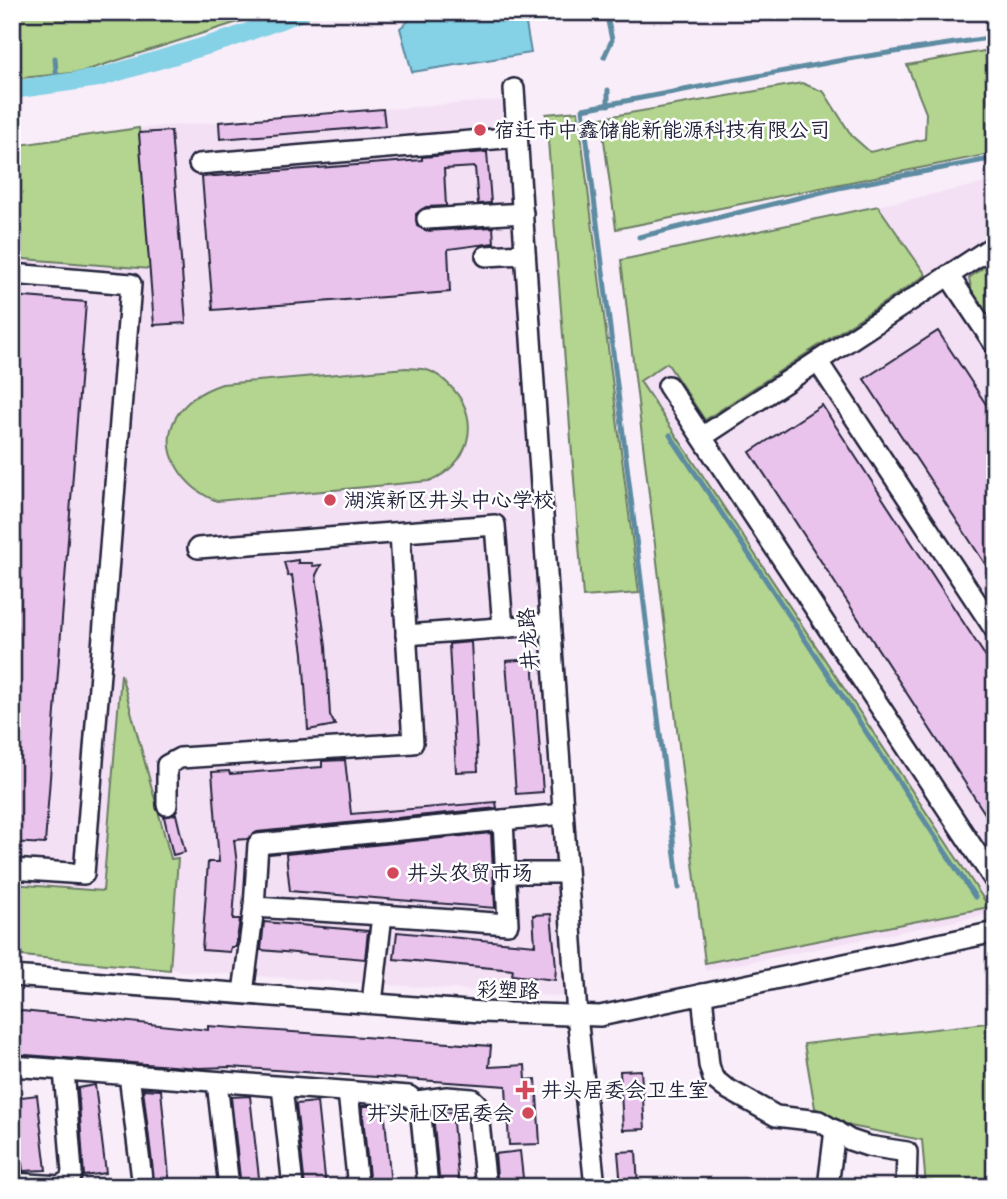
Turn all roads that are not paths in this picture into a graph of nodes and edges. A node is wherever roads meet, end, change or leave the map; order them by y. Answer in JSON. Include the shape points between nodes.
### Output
{"nodes":[{"id":1,"x":514,"y":89,"type":"dead end"},
{"id":2,"x":518,"y":137,"type":"junction"},
{"id":3,"x":199,"y":164,"type":"dead end"},
{"id":4,"x":523,"y":213,"type":"junction"},
{"id":5,"x":427,"y":219,"type":"dead end"},
{"id":6,"x":995,"y":245,"type":"edge"},
{"id":7,"x":525,"y":254,"type":"junction"},
{"id":8,"x":486,"y":256,"type":"dead end"},
{"id":9,"x":12,"y":274,"type":"edge"},
{"id":10,"x":949,"y":275,"type":"junction"},
{"id":11,"x":995,"y":345,"type":"edge"},
{"id":12,"x":818,"y":362,"type":"junction"},
{"id":13,"x":668,"y":386,"type":"dead end"},
{"id":14,"x":702,"y":437,"type":"junction"},
{"id":15,"x":400,"y":533,"type":"junction"},
{"id":16,"x":198,"y":548,"type":"dead end"},
{"id":17,"x":550,"y":624,"type":"junction"},
{"id":18,"x":502,"y":628,"type":"junction"},
{"id":19,"x":995,"y":631,"type":"edge"},
{"id":20,"x":406,"y":635,"type":"junction"},
{"id":21,"x":167,"y":806,"type":"dead end"},
{"id":22,"x":563,"y":814,"type":"junction"},
{"id":23,"x":503,"y":820,"type":"junction"},
{"id":24,"x":12,"y":869,"type":"edge"},
{"id":25,"x":506,"y":873,"type":"junction"},
{"id":26,"x":567,"y":873,"type":"junction"},
{"id":27,"x":995,"y":881,"type":"edge"},
{"id":28,"x":254,"y":907,"type":"junction"},
{"id":29,"x":382,"y":915,"type":"junction"},
{"id":30,"x":995,"y":932,"type":"edge"},
{"id":31,"x":12,"y":976,"type":"edge"},
{"id":32,"x":243,"y":993,"type":"junction"},
{"id":33,"x":702,"y":994,"type":"junction"},
{"id":34,"x":372,"y":1003,"type":"junction"},
{"id":35,"x":577,"y":1015,"type":"junction"},
{"id":36,"x":12,"y":1066,"type":"edge"},
{"id":37,"x":64,"y":1070,"type":"junction"},
{"id":38,"x":130,"y":1075,"type":"junction"},
{"id":39,"x":217,"y":1082,"type":"junction"},
{"id":40,"x":282,"y":1087,"type":"junction"},
{"id":41,"x":348,"y":1092,"type":"junction"},
{"id":42,"x":417,"y":1101,"type":"junction"},
{"id":43,"x":835,"y":1130,"type":"junction"},
{"id":44,"x":12,"y":1183,"type":"edge"},
{"id":45,"x":64,"y":1185,"type":"edge"},
{"id":46,"x":143,"y":1187,"type":"edge"},
{"id":47,"x":229,"y":1187,"type":"edge"},
{"id":48,"x":293,"y":1187,"type":"edge"},
{"id":49,"x":358,"y":1187,"type":"edge"},
{"id":50,"x":428,"y":1187,"type":"edge"},
{"id":51,"x":486,"y":1187,"type":"edge"},
{"id":52,"x":594,"y":1187,"type":"edge"},
{"id":53,"x":828,"y":1187,"type":"edge"},
{"id":54,"x":906,"y":1187,"type":"edge"}],
"edges":[{"from":1,"to":2,"type":"street","name":"井龙路"},
{"from":2,"to":3,"type":"street"},
{"from":2,"to":4,"type":"street","name":"井龙路"},
{"from":4,"to":5,"type":"street"},
{"from":4,"to":7,"type":"street","name":"井龙路"},
{"from":6,"to":10,"type":"street"},
{"from":7,"to":8,"type":"street"},
{"from":7,"to":17,"type":"street","name":"井龙路"},
{"from":9,"to":24,"type":"street","via":[[131,284],[83,874]]},
{"from":10,"to":11,"type":"street"},
{"from":10,"to":12,"type":"street"},
{"from":12,"to":14,"type":"street"},
{"from":12,"to":19,"type":"street"},
{"from":13,"to":14,"type":"street"},
{"from":14,"to":27,"type":"street"},
{"from":15,"to":16,"type":"street"},
{"from":15,"to":18,"type":"street","via":[[495,525]]},
{"from":15,"to":20,"type":"street"},
{"from":17,"to":18,"type":"street"},
{"from":17,"to":22,"type":"street","name":"井龙路"},
{"from":18,"to":20,"type":"street"},
{"from":20,"to":21,"type":"street","via":[[413,743],[180,758],[167,765]]},
{"from":22,"to":23,"type":"street"},
{"from":22,"to":26,"type":"street","name":"井龙路"},
{"from":23,"to":25,"type":"street"},
{"from":23,"to":28,"type":"street","via":[[258,844]]},
{"from":25,"to":26,"type":"street"},
{"from":25,"to":29,"type":"street","via":[[508,924]]},
{"from":26,"to":35,"type":"street","name":"井龙路"},
{"from":28,"to":29,"type":"street"},
{"from":28,"to":32,"type":"street"},
{"from":29,"to":34,"type":"street"},
{"from":30,"to":33,"type":"street","name":"彩塑路"},
{"from":31,"to":32,"type":"street","name":"彩塑路"},
{"from":32,"to":34,"type":"street","name":"彩塑路"},
{"from":33,"to":35,"type":"street","name":"彩塑路","via":[[600,1016]]},
{"from":33,"to":43,"type":"street","via":[[713,1078],[776,1116],[820,1121]]},
{"from":34,"to":35,"type":"street","name":"彩塑路"},
{"from":35,"to":52,"type":"street","name":"井龙路"},
{"from":36,"to":37,"type":"street"},
{"from":37,"to":38,"type":"street"},
{"from":37,"to":45,"type":"street","via":[[72,1172]]},
{"from":38,"to":39,"type":"street"},
{"from":38,"to":46,"type":"street"},
{"from":39,"to":40,"type":"street"},
{"from":39,"to":47,"type":"street"},
{"from":40,"to":41,"type":"street"},
{"from":40,"to":48,"type":"street"},
{"from":41,"to":42,"type":"street","via":[[409,1096]]},
{"from":41,"to":49,"type":"street"},
{"from":42,"to":50,"type":"street"},
{"from":42,"to":51,"type":"street","via":[[472,1098],[477,1104]]},
{"from":43,"to":53,"type":"street"},
{"from":43,"to":54,"type":"street","via":[[868,1146],[907,1152]]},
{"from":44,"to":45,"type":"street"}]}
